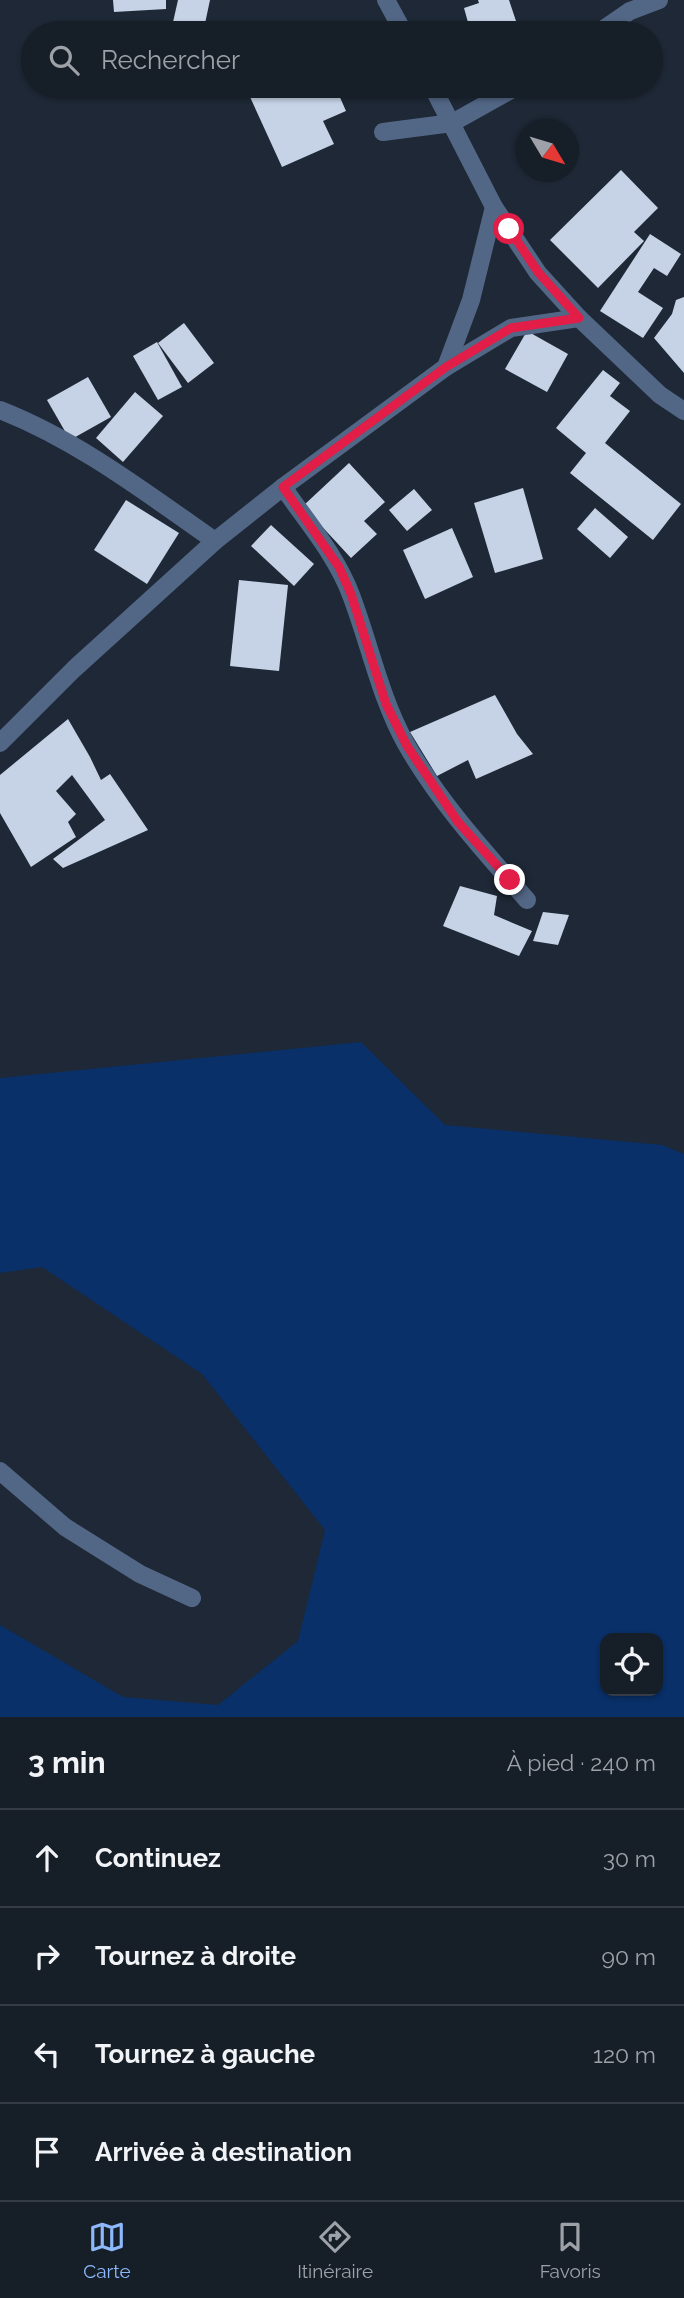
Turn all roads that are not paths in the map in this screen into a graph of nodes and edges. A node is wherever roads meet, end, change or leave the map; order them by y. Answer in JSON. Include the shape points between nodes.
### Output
{"nodes":[{"id":1,"x":387,"y":0,"type":"edge"},
{"id":2,"x":659,"y":0,"type":"edge"},
{"id":3,"x":398,"y":21,"type":"edge"},
{"id":4,"x":615,"y":21,"type":"edge"},
{"id":5,"x":438,"y":98,"type":"edge"},
{"id":6,"x":497,"y":98,"type":"edge"},
{"id":7,"x":452,"y":123,"type":"junction"},
{"id":8,"x":383,"y":132,"type":"dead end"},
{"id":9,"x":494,"y":207,"type":"junction"},
{"id":10,"x":579,"y":318,"type":"junction"},
{"id":11,"x":446,"y":367,"type":"junction"},
{"id":12,"x":0,"y":410,"type":"edge"},
{"id":13,"x":684,"y":411,"type":"edge"},
{"id":14,"x":283,"y":487,"type":"junction"},
{"id":15,"x":215,"y":541,"type":"junction"},
{"id":16,"x":0,"y":743,"type":"edge"},
{"id":17,"x":527,"y":900,"type":"dead end"},
{"id":18,"x":0,"y":1471,"type":"edge"},
{"id":19,"x":192,"y":1598,"type":"dead end"}],
"edges":[{"from":1,"to":3,"type":"street"},
{"from":2,"to":4,"type":"street"},
{"from":5,"to":7,"type":"street"},
{"from":6,"to":7,"type":"street"},
{"from":7,"to":8,"type":"street"},
{"from":7,"to":9,"type":"street"},
{"from":9,"to":10,"type":"street","via":[[538,272]]},
{"from":9,"to":11,"type":"street","via":[[471,300]]},
{"from":10,"to":11,"type":"street","via":[[511,328]]},
{"from":10,"to":13,"type":"street","via":[[660,395]]},
{"from":11,"to":14,"type":"street"},
{"from":12,"to":15,"type":"street","via":[[73,444]]},
{"from":14,"to":15,"type":"street"},
{"from":14,"to":17,"type":"street","via":[[339,567],[386,704],[407,746],[458,822]]},
{"from":15,"to":16,"type":"street"},
{"from":18,"to":19,"type":"street","via":[[65,1527],[140,1574]]}]}
